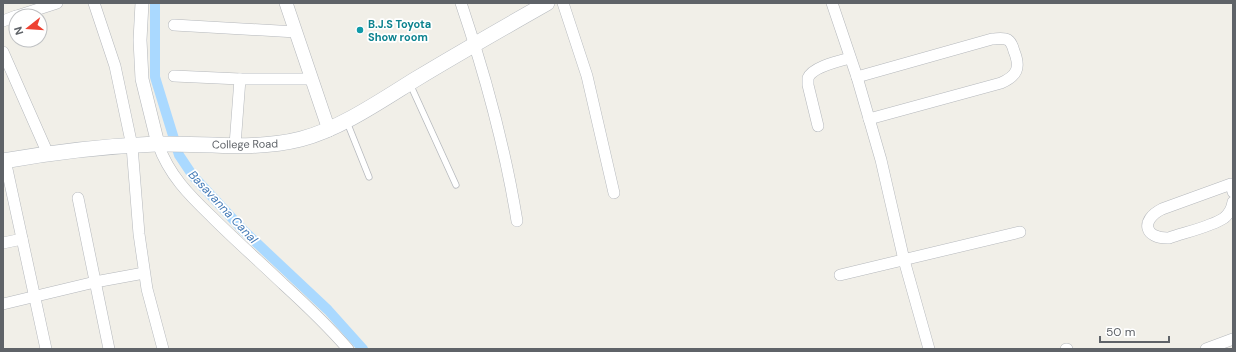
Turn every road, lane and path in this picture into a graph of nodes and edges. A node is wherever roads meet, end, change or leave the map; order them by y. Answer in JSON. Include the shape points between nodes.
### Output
{"nodes":[{"id":1,"x":57,"y":3,"type":"edge"},
{"id":2,"x":94,"y":3,"type":"edge"},
{"id":3,"x":142,"y":3,"type":"edge"},
{"id":4,"x":286,"y":3,"type":"edge"},
{"id":5,"x":461,"y":3,"type":"edge"},
{"id":6,"x":547,"y":3,"type":"edge"},
{"id":7,"x":563,"y":3,"type":"edge"},
{"id":8,"x":832,"y":3,"type":"edge"},
{"id":9,"x":25,"y":8,"type":"edge"},
{"id":10,"x":174,"y":25,"type":"dead end"},
{"id":11,"x":296,"y":32,"type":"junction"},
{"id":12,"x":475,"y":44,"type":"junction"},
{"id":13,"x":3,"y":52,"type":"edge"},
{"id":14,"x":850,"y":58,"type":"junction"},
{"id":15,"x":174,"y":76,"type":"dead end"},
{"id":16,"x":857,"y":77,"type":"junction"},
{"id":17,"x":240,"y":79,"type":"junction"},
{"id":18,"x":312,"y":79,"type":"junction"},
{"id":19,"x":410,"y":83,"type":"junction"},
{"id":20,"x":869,"y":119,"type":"junction"},
{"id":21,"x":346,"y":120,"type":"junction"},
{"id":22,"x":818,"y":126,"type":"dead end"},
{"id":23,"x":329,"y":130,"type":"junction"},
{"id":24,"x":164,"y":144,"type":"junction"},
{"id":25,"x":132,"y":146,"type":"junction"},
{"id":26,"x":235,"y":146,"type":"junction"},
{"id":27,"x":48,"y":154,"type":"junction"},
{"id":28,"x":4,"y":160,"type":"edge"},
{"id":29,"x":369,"y":177,"type":"dead end"},
{"id":30,"x":456,"y":186,"type":"dead end"},
{"id":31,"x":1232,"y":187,"type":"edge"},
{"id":32,"x":614,"y":193,"type":"dead end"},
{"id":33,"x":78,"y":198,"type":"dead end"},
{"id":34,"x":1233,"y":202,"type":"edge"},
{"id":35,"x":517,"y":221,"type":"dead end"},
{"id":36,"x":1020,"y":232,"type":"dead end"},
{"id":37,"x":22,"y":239,"type":"junction"},
{"id":38,"x":3,"y":244,"type":"edge"},
{"id":39,"x":904,"y":260,"type":"junction"},
{"id":40,"x":144,"y":272,"type":"junction"},
{"id":41,"x":840,"y":275,"type":"dead end"},
{"id":42,"x":95,"y":282,"type":"junction"},
{"id":43,"x":34,"y":297,"type":"junction"},
{"id":44,"x":3,"y":304,"type":"edge"},
{"id":45,"x":1233,"y":339,"type":"edge"},
{"id":46,"x":46,"y":349,"type":"edge"},
{"id":47,"x":109,"y":349,"type":"edge"},
{"id":48,"x":163,"y":349,"type":"edge"},
{"id":49,"x":348,"y":349,"type":"edge"},
{"id":50,"x":929,"y":349,"type":"edge"},
{"id":51,"x":1206,"y":349,"type":"edge"}],
"edges":[{"from":1,"to":9,"type":"street"},
{"from":2,"to":25,"type":"street","via":[[115,66]]},
{"from":3,"to":24,"type":"street","via":[[142,79]]},
{"from":4,"to":11,"type":"street"},
{"from":5,"to":12,"type":"street"},
{"from":6,"to":12,"type":"main road","name":"College Road"},
{"from":7,"to":32,"type":"street","via":[[587,76]]},
{"from":8,"to":14,"type":"street"},
{"from":10,"to":11,"type":"street"},
{"from":11,"to":18,"type":"street"},
{"from":12,"to":19,"type":"main road","name":"College Road"},
{"from":12,"to":35,"type":"street","via":[[502,143]]},
{"from":13,"to":27,"type":"street"},
{"from":14,"to":16,"type":"street"},
{"from":14,"to":22,"type":"street","via":[[821,67],[808,78],[808,89]]},
{"from":15,"to":17,"type":"street"},
{"from":16,"to":20,"type":"street"},
{"from":16,"to":20,"type":"street","via":[[992,39],[1008,40],[1016,56],[1018,68],[1010,79]]},
{"from":17,"to":18,"type":"street"},
{"from":17,"to":26,"type":"street"},
{"from":18,"to":23,"type":"street"},
{"from":19,"to":21,"type":"main road","name":"College Road"},
{"from":19,"to":30,"type":"lane"},
{"from":20,"to":39,"type":"street"},
{"from":21,"to":23,"type":"main road","name":"College Road"},
{"from":21,"to":29,"type":"lane"},
{"from":23,"to":26,"type":"main road","name":"College Road","via":[[280,144]]},
{"from":24,"to":25,"type":"main road","name":"College Road"},
{"from":24,"to":26,"type":"main road","name":"College Road"},
{"from":24,"to":49,"type":"street","via":[[168,167],[180,186],[284,284]]},
{"from":25,"to":27,"type":"main road","name":"College Road"},
{"from":25,"to":40,"type":"street"},
{"from":27,"to":28,"type":"main road","name":"College Road"},
{"from":28,"to":37,"type":"street"},
{"from":31,"to":34,"type":"street","via":[[1155,212],[1148,221],[1149,230],[1154,236],[1169,238],[1224,218]]},
{"from":33,"to":42,"type":"street"},
{"from":36,"to":39,"type":"street"},
{"from":37,"to":38,"type":"street"},
{"from":37,"to":43,"type":"street"},
{"from":39,"to":41,"type":"street"},
{"from":39,"to":50,"type":"street"},
{"from":40,"to":42,"type":"street"},
{"from":40,"to":48,"type":"street"},
{"from":42,"to":43,"type":"street"},
{"from":42,"to":47,"type":"street"},
{"from":43,"to":44,"type":"street"},
{"from":43,"to":46,"type":"street"},
{"from":45,"to":51,"type":"street"}]}
